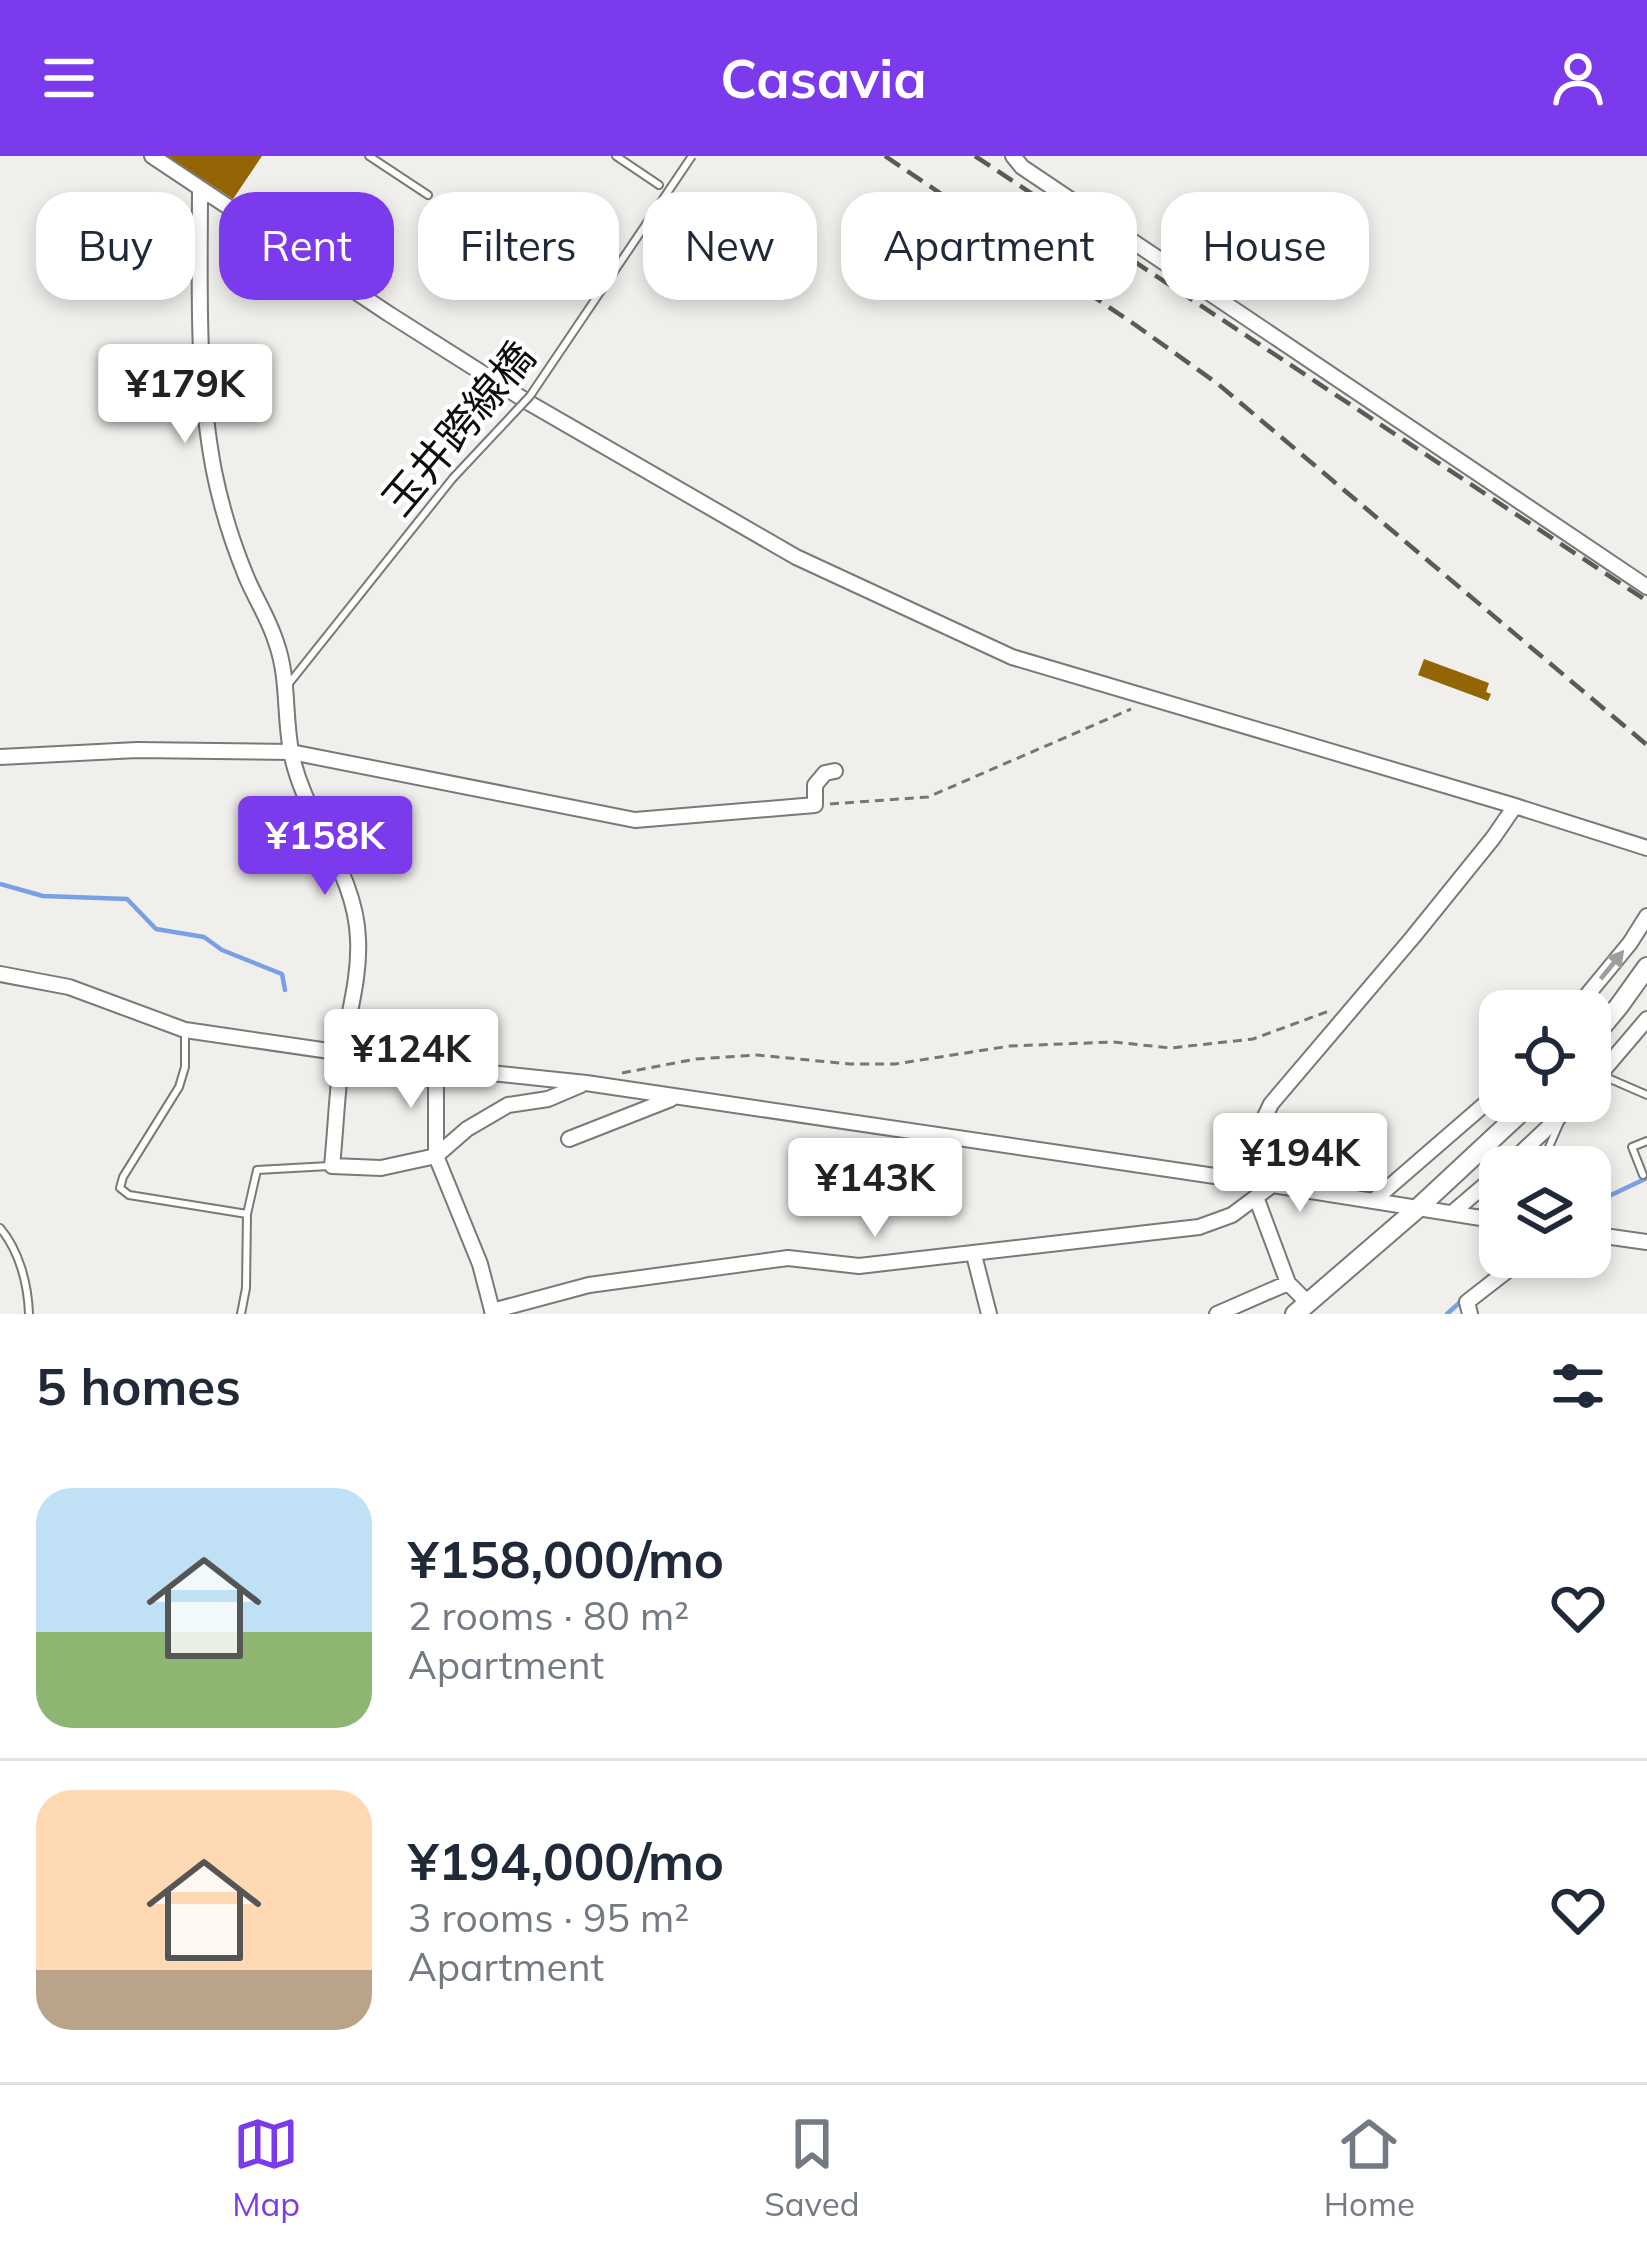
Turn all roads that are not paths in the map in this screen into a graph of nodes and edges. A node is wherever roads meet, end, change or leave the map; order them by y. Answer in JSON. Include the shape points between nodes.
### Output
{"nodes":[{"id":1,"x":152,"y":156,"type":"edge"},
{"id":2,"x":369,"y":156,"type":"edge"},
{"id":3,"x":616,"y":156,"type":"edge"},
{"id":4,"x":692,"y":156,"type":"edge"},
{"id":5,"x":1014,"y":160,"type":"edge"},
{"id":6,"x":659,"y":185,"type":"dead end"},
{"id":7,"x":200,"y":188,"type":"junction"},
{"id":8,"x":423,"y":192,"type":"edge"},
{"id":9,"x":1647,"y":587,"type":"edge"},
{"id":10,"x":287,"y":686,"type":"junction"},
{"id":11,"x":291,"y":752,"type":"junction"},
{"id":12,"x":0,"y":757,"type":"edge"},
{"id":13,"x":835,"y":771,"type":"dead end"},
{"id":14,"x":1515,"y":806,"type":"junction"},
{"id":15,"x":1647,"y":848,"type":"edge"},
{"id":16,"x":1647,"y":916,"type":"edge"},
{"id":17,"x":1647,"y":967,"type":"edge"},
{"id":18,"x":0,"y":974,"type":"edge"},
{"id":19,"x":1591,"y":990,"type":"edge"},
{"id":20,"x":1611,"y":1014,"type":"edge"},
{"id":21,"x":1647,"y":1019,"type":"edge"},
{"id":22,"x":185,"y":1030,"type":"junction"},
{"id":23,"x":343,"y":1051,"type":"junction"},
{"id":24,"x":1611,"y":1061,"type":"edge"},
{"id":25,"x":436,"y":1066,"type":"junction"},
{"id":26,"x":586,"y":1083,"type":"junction"},
{"id":27,"x":1611,"y":1084,"type":"edge"},
{"id":28,"x":1647,"y":1094,"type":"edge"},
{"id":29,"x":676,"y":1097,"type":"junction"},
{"id":30,"x":1479,"y":1109,"type":"edge"},
{"id":31,"x":1510,"y":1122,"type":"edge"},
{"id":32,"x":1554,"y":1122,"type":"edge"},
{"id":33,"x":569,"y":1139,"type":"dead end"},
{"id":34,"x":1647,"y":1141,"type":"edge"},
{"id":35,"x":1529,"y":1146,"type":"edge"},
{"id":36,"x":436,"y":1156,"type":"junction"},
{"id":37,"x":332,"y":1166,"type":"junction"},
{"id":38,"x":1642,"y":1175,"type":"dead end"},
{"id":39,"x":1235,"y":1179,"type":"junction"},
{"id":40,"x":1271,"y":1186,"type":"junction"},
{"id":41,"x":1479,"y":1190,"type":"edge"},
{"id":42,"x":1256,"y":1196,"type":"junction"},
{"id":43,"x":1373,"y":1201,"type":"junction"},
{"id":44,"x":1418,"y":1208,"type":"junction"},
{"id":45,"x":1452,"y":1213,"type":"junction"},
{"id":46,"x":1479,"y":1213,"type":"edge"},
{"id":47,"x":247,"y":1214,"type":"junction"},
{"id":48,"x":1469,"y":1216,"type":"junction"},
{"id":49,"x":1479,"y":1218,"type":"edge"},
{"id":50,"x":0,"y":1228,"type":"edge"},
{"id":51,"x":1611,"y":1237,"type":"edge"},
{"id":52,"x":1647,"y":1242,"type":"edge"},
{"id":53,"x":974,"y":1255,"type":"junction"},
{"id":54,"x":1498,"y":1278,"type":"edge"},
{"id":55,"x":1288,"y":1282,"type":"junction"},
{"id":56,"x":1302,"y":1308,"type":"edge"},
{"id":57,"x":493,"y":1312,"type":"edge"},
{"id":58,"x":29,"y":1314,"type":"edge"},
{"id":59,"x":242,"y":1314,"type":"edge"},
{"id":60,"x":988,"y":1314,"type":"edge"},
{"id":61,"x":1217,"y":1314,"type":"edge"},
{"id":62,"x":1470,"y":1314,"type":"edge"}],
"edges":[{"from":1,"to":7,"type":"street"},
{"from":2,"to":8,"type":"lane"},
{"from":3,"to":6,"type":"lane"},
{"from":4,"to":10,"type":"lane","name":"玉井跨線橋","bridge":true,"via":[[530,396],[453,478]]},
{"from":5,"to":9,"type":"street"},
{"from":7,"to":10,"type":"street","via":[[200,355],[214,472]]},
{"from":7,"to":14,"type":"street","via":[[531,404],[796,557],[1012,657]]},
{"from":10,"to":11,"type":"street"},
{"from":11,"to":12,"type":"street"},
{"from":11,"to":13,"type":"street","via":[[634,820],[815,805],[815,785]]},
{"from":11,"to":23,"type":"street","via":[[346,879],[359,936]]},
{"from":14,"to":15,"type":"street"},
{"from":14,"to":39,"type":"street","via":[[1271,1104]]},
{"from":19,"to":16,"type":"street","one_way":true},
{"from":17,"to":20,"type":"street"},
{"from":18,"to":22,"type":"street","via":[[69,987]]},
{"from":21,"to":24,"type":"street"},
{"from":22,"to":23,"type":"street"},
{"from":22,"to":47,"type":"lane","via":[[179,1087],[120,1188]]},
{"from":23,"to":25,"type":"street"},
{"from":23,"to":37,"type":"street"},
{"from":25,"to":26,"type":"street"},
{"from":25,"to":36,"type":"street"},
{"from":26,"to":29,"type":"street"},
{"from":26,"to":36,"type":"street","via":[[508,1105]]},
{"from":27,"to":28,"type":"lane"},
{"from":29,"to":33,"type":"street"},
{"from":29,"to":39,"type":"street"},
{"from":30,"to":43,"type":"street"},
{"from":31,"to":44,"type":"street"},
{"from":32,"to":35,"type":"street"},
{"from":34,"to":38,"type":"lane","via":[[1632,1147]]},
{"from":36,"to":37,"type":"street","via":[[381,1168]]},
{"from":36,"to":57,"type":"street"},
{"from":37,"to":47,"type":"lane","via":[[257,1169]]},
{"from":39,"to":40,"type":"street"},
{"from":40,"to":42,"type":"street"},
{"from":40,"to":43,"type":"street"},
{"from":41,"to":45,"type":"street"},
{"from":42,"to":53,"type":"street","via":[[1198,1227]]},
{"from":42,"to":55,"type":"street"},
{"from":43,"to":44,"type":"street"},
{"from":44,"to":45,"type":"street"},
{"from":44,"to":56,"type":"street"},
{"from":45,"to":48,"type":"street"},
{"from":46,"to":48,"type":"lane"},
{"from":47,"to":59,"type":"lane"},
{"from":48,"to":49,"type":"street"},
{"from":50,"to":58,"type":"lane","via":[[12,1242]]},
{"from":51,"to":52,"type":"street"},
{"from":53,"to":57,"type":"street","via":[[860,1266],[788,1258],[589,1286]]},
{"from":53,"to":60,"type":"street"},
{"from":54,"to":62,"type":"street","via":[[1467,1302]]},
{"from":55,"to":56,"type":"street"},
{"from":55,"to":61,"type":"street"}]}
